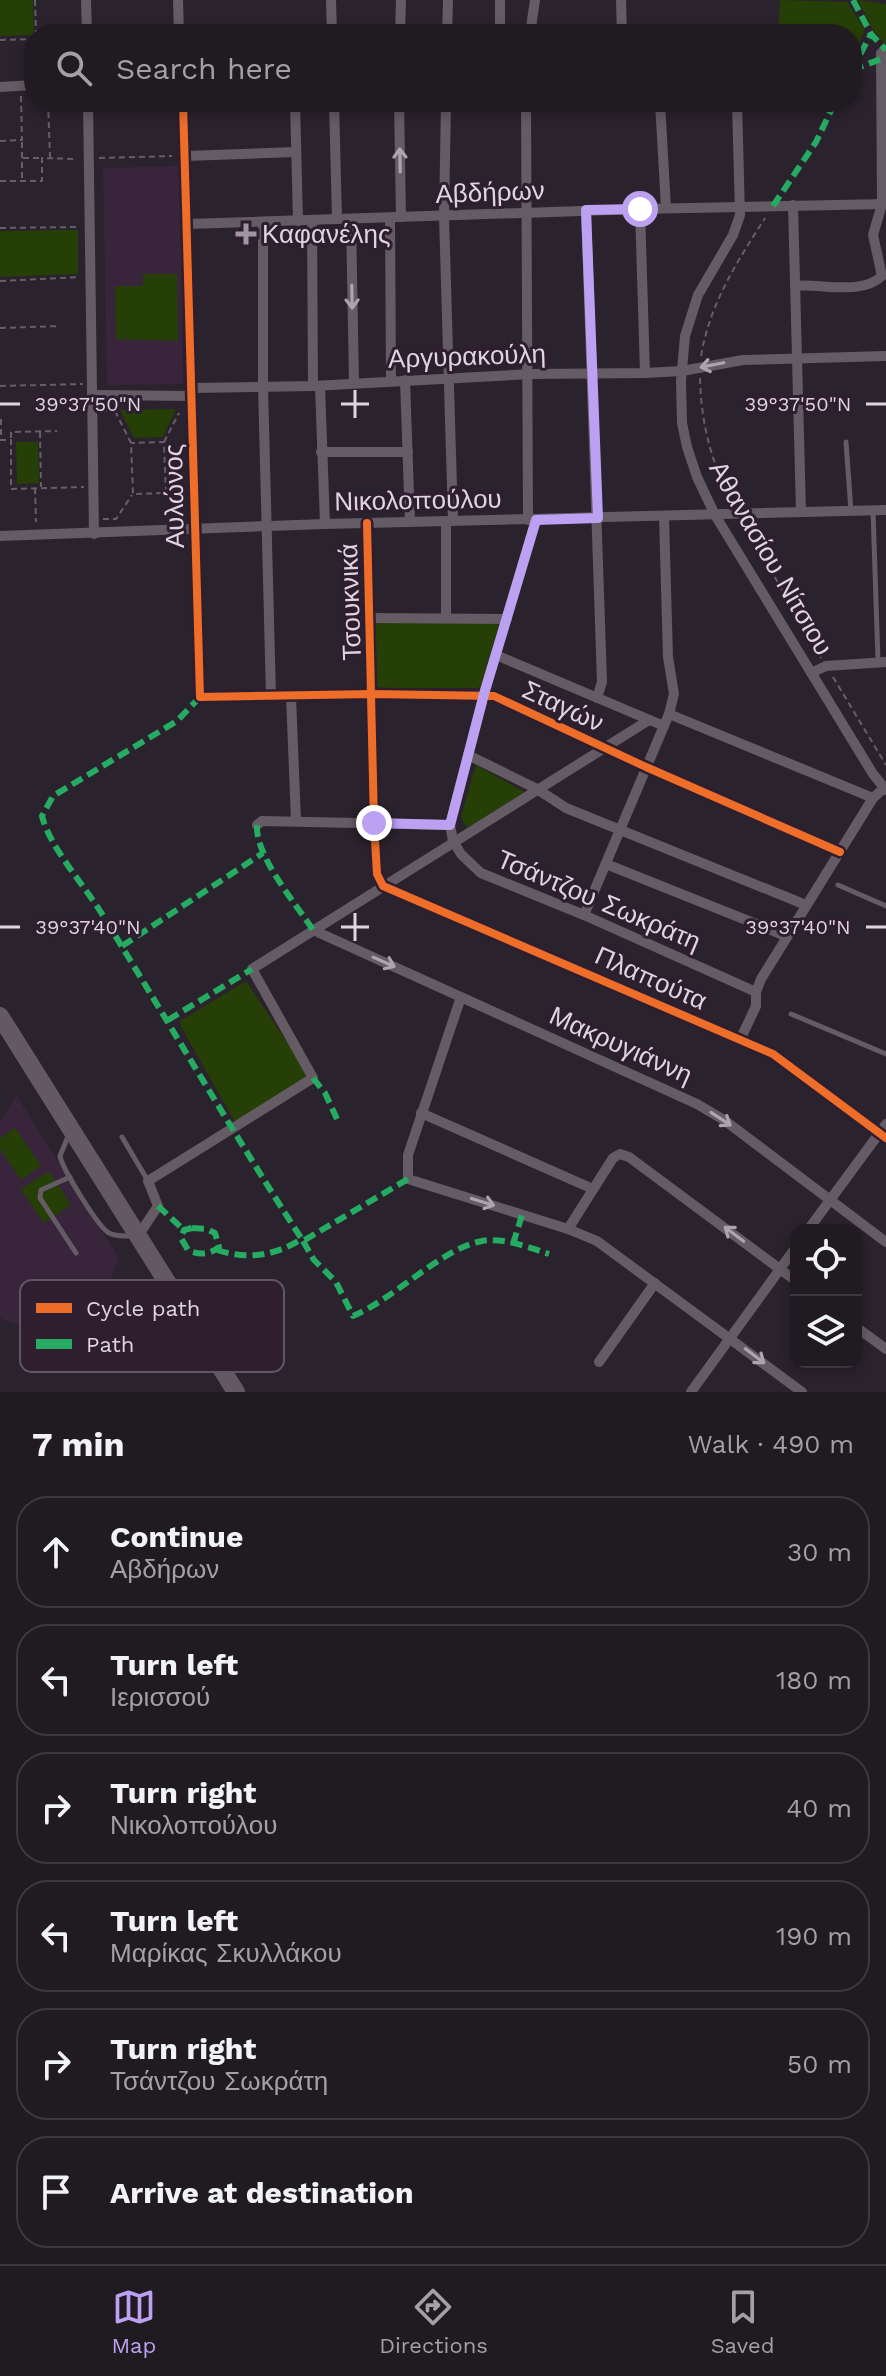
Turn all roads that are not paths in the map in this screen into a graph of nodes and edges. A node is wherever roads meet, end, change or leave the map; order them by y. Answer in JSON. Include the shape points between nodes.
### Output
{"nodes":[{"id":1,"x":86,"y":0,"type":"edge"},
{"id":2,"x":178,"y":0,"type":"edge"},
{"id":3,"x":331,"y":0,"type":"edge"},
{"id":4,"x":401,"y":0,"type":"edge"},
{"id":5,"x":448,"y":0,"type":"edge"},
{"id":6,"x":500,"y":0,"type":"edge"},
{"id":7,"x":535,"y":0,"type":"edge"},
{"id":8,"x":621,"y":0,"type":"edge"},
{"id":9,"x":87,"y":24,"type":"edge"},
{"id":10,"x":179,"y":24,"type":"edge"},
{"id":11,"x":332,"y":24,"type":"edge"},
{"id":12,"x":400,"y":24,"type":"edge"},
{"id":13,"x":447,"y":24,"type":"edge"},
{"id":14,"x":500,"y":24,"type":"edge"},
{"id":15,"x":531,"y":24,"type":"edge"},
{"id":16,"x":622,"y":24,"type":"edge"},
{"id":17,"x":886,"y":50,"type":"edge"},
{"id":18,"x":24,"y":86,"type":"edge"},
{"id":19,"x":0,"y":87,"type":"edge"},
{"id":20,"x":88,"y":112,"type":"edge"},
{"id":21,"x":184,"y":112,"type":"edge"},
{"id":22,"x":295,"y":112,"type":"edge"},
{"id":23,"x":334,"y":112,"type":"edge"},
{"id":24,"x":399,"y":112,"type":"edge"},
{"id":25,"x":446,"y":112,"type":"edge"},
{"id":26,"x":526,"y":112,"type":"edge"},
{"id":27,"x":661,"y":112,"type":"edge"},
{"id":28,"x":737,"y":112,"type":"edge"},
{"id":29,"x":296,"y":152,"type":"junction"},
{"id":30,"x":186,"y":156,"type":"junction"},
{"id":31,"x":884,"y":204,"type":"edge"},
{"id":32,"x":793,"y":205,"type":"junction"},
{"id":33,"x":740,"y":207,"type":"junction"},
{"id":34,"x":666,"y":208,"type":"junction"},
{"id":35,"x":640,"y":209,"type":"junction"},
{"id":36,"x":586,"y":210,"type":"junction"},
{"id":37,"x":527,"y":212,"type":"junction"},
{"id":38,"x":444,"y":216,"type":"junction"},
{"id":39,"x":395,"y":218,"type":"junction"},
{"id":40,"x":337,"y":219,"type":"junction"},
{"id":41,"x":351,"y":219,"type":"junction"},
{"id":42,"x":312,"y":220,"type":"junction"},
{"id":43,"x":298,"y":221,"type":"junction"},
{"id":44,"x":263,"y":222,"type":"junction"},
{"id":45,"x":188,"y":224,"type":"junction"},
{"id":46,"x":795,"y":286,"type":"junction"},
{"id":47,"x":886,"y":356,"type":"edge"},
{"id":48,"x":797,"y":359,"type":"junction"},
{"id":49,"x":682,"y":371,"type":"junction"},
{"id":50,"x":645,"y":373,"type":"junction"},
{"id":51,"x":591,"y":374,"type":"junction"},
{"id":52,"x":525,"y":375,"type":"junction"},
{"id":53,"x":448,"y":378,"type":"junction"},
{"id":54,"x":405,"y":380,"type":"junction"},
{"id":55,"x":391,"y":381,"type":"junction"},
{"id":56,"x":354,"y":382,"type":"junction"},
{"id":57,"x":263,"y":386,"type":"junction"},
{"id":58,"x":316,"y":386,"type":"junction"},
{"id":59,"x":193,"y":392,"type":"junction"},
{"id":60,"x":92,"y":395,"type":"junction"},
{"id":61,"x":846,"y":442,"type":"dead end"},
{"id":62,"x":321,"y":452,"type":"junction"},
{"id":63,"x":408,"y":452,"type":"junction"},
{"id":64,"x":873,"y":510,"type":"junction"},
{"id":65,"x":886,"y":510,"type":"edge"},
{"id":66,"x":851,"y":511,"type":"junction"},
{"id":67,"x":801,"y":512,"type":"junction"},
{"id":68,"x":715,"y":515,"type":"junction"},
{"id":69,"x":664,"y":516,"type":"junction"},
{"id":70,"x":598,"y":518,"type":"junction"},
{"id":71,"x":532,"y":520,"type":"junction"},
{"id":72,"x":450,"y":521,"type":"junction"},
{"id":73,"x":410,"y":522,"type":"junction"},
{"id":74,"x":194,"y":523,"type":"junction"},
{"id":75,"x":367,"y":523,"type":"junction"},
{"id":76,"x":325,"y":524,"type":"junction"},
{"id":77,"x":268,"y":526,"type":"junction"},
{"id":78,"x":94,"y":534,"type":"junction"},
{"id":79,"x":0,"y":536,"type":"edge"},
{"id":80,"x":370,"y":618,"type":"junction"},
{"id":81,"x":446,"y":618,"type":"junction"},
{"id":82,"x":507,"y":619,"type":"junction"},
{"id":83,"x":496,"y":655,"type":"junction"},
{"id":84,"x":882,"y":662,"type":"edge"},
{"id":85,"x":811,"y":673,"type":"junction"},
{"id":86,"x":372,"y":694,"type":"junction"},
{"id":87,"x":484,"y":694,"type":"junction"},
{"id":88,"x":271,"y":696,"type":"junction"},
{"id":89,"x":291,"y":696,"type":"junction"},
{"id":90,"x":200,"y":697,"type":"joint"},
{"id":91,"x":597,"y":698,"type":"junction"},
{"id":92,"x":669,"y":714,"type":"junction"},
{"id":93,"x":649,"y":720,"type":"junction"},
{"id":94,"x":664,"y":726,"type":"junction"},
{"id":95,"x":605,"y":748,"type":"junction"},
{"id":96,"x":468,"y":755,"type":"junction"},
{"id":97,"x":646,"y":767,"type":"junction"},
{"id":98,"x":537,"y":789,"type":"junction"},
{"id":99,"x":885,"y":789,"type":"edge"},
{"id":100,"x":873,"y":798,"type":"junction"},
{"id":101,"x":296,"y":821,"type":"junction"},
{"id":102,"x":374,"y":823,"type":"junction"},
{"id":103,"x":257,"y":825,"type":"dead end"},
{"id":104,"x":450,"y":825,"type":"junction"},
{"id":105,"x":622,"y":830,"type":"junction"},
{"id":106,"x":453,"y":841,"type":"junction"},
{"id":107,"x":840,"y":852,"type":"junction"},
{"id":108,"x":606,"y":864,"type":"junction"},
{"id":109,"x":838,"y":885,"type":"dead end"},
{"id":110,"x":383,"y":886,"type":"junction"},
{"id":111,"x":806,"y":905,"type":"junction"},
{"id":112,"x":886,"y":906,"type":"edge"},
{"id":113,"x":584,"y":915,"type":"junction"},
{"id":114,"x":313,"y":930,"type":"junction"},
{"id":115,"x":786,"y":936,"type":"junction"},
{"id":116,"x":756,"y":992,"type":"junction"},
{"id":117,"x":461,"y":997,"type":"junction"},
{"id":118,"x":791,"y":1014,"type":"dead end"},
{"id":119,"x":0,"y":1016,"type":"edge"},
{"id":120,"x":740,"y":1040,"type":"junction"},
{"id":121,"x":886,"y":1054,"type":"edge"},
{"id":122,"x":421,"y":1113,"type":"junction"},
{"id":123,"x":72,"y":1129,"type":"junction"},
{"id":124,"x":884,"y":1132,"type":"edge"},
{"id":125,"x":122,"y":1137,"type":"dead end"},
{"id":126,"x":70,"y":1177,"type":"junction"},
{"id":127,"x":148,"y":1181,"type":"junction"},
{"id":128,"x":593,"y":1189,"type":"junction"},
{"id":129,"x":830,"y":1200,"type":"junction"},
{"id":130,"x":812,"y":1224,"type":"edge"},
{"id":131,"x":568,"y":1229,"type":"junction"},
{"id":132,"x":138,"y":1236,"type":"junction"},
{"id":133,"x":886,"y":1242,"type":"edge"},
{"id":134,"x":76,"y":1253,"type":"dead end"},
{"id":135,"x":790,"y":1255,"type":"edge"},
{"id":136,"x":780,"y":1269,"type":"junction"},
{"id":137,"x":790,"y":1276,"type":"edge"},
{"id":138,"x":166,"y":1280,"type":"edge"},
{"id":139,"x":655,"y":1283,"type":"junction"},
{"id":140,"x":862,"y":1331,"type":"edge"},
{"id":141,"x":729,"y":1337,"type":"junction"},
{"id":142,"x":886,"y":1349,"type":"edge"},
{"id":143,"x":599,"y":1362,"type":"dead end"},
{"id":144,"x":223,"y":1372,"type":"edge"},
{"id":145,"x":236,"y":1392,"type":"edge"},
{"id":146,"x":691,"y":1392,"type":"edge"},
{"id":147,"x":802,"y":1392,"type":"edge"}],
"edges":[{"from":1,"to":9,"type":"street"},
{"from":2,"to":10,"type":"street"},
{"from":3,"to":11,"type":"street"},
{"from":4,"to":12,"type":"street"},
{"from":5,"to":13,"type":"street"},
{"from":6,"to":14,"type":"street"},
{"from":7,"to":15,"type":"street"},
{"from":8,"to":16,"type":"street"},
{"from":17,"to":31,"type":"street","via":[[881,53]]},
{"from":18,"to":19,"type":"street"},
{"from":20,"to":60,"type":"street"},
{"from":21,"to":30,"type":"street","name":"Αυλώνος"},
{"from":22,"to":29,"type":"street"},
{"from":23,"to":40,"type":"street"},
{"from":39,"to":24,"type":"street","one_way":true},
{"from":25,"to":38,"type":"street"},
{"from":26,"to":37,"type":"street"},
{"from":27,"to":34,"type":"street"},
{"from":28,"to":33,"type":"street","name":"Αθανασίου Νίτσιου"},
{"from":29,"to":30,"type":"street"},
{"from":29,"to":43,"type":"street"},
{"from":30,"to":45,"type":"street","name":"Αυλώνος"},
{"from":31,"to":32,"type":"street","name":"Αβδήρων"},
{"from":31,"to":46,"type":"street","via":[[873,235],[881,278],[851,287]]},
{"from":32,"to":33,"type":"street","name":"Αβδήρων"},
{"from":32,"to":46,"type":"street"},
{"from":33,"to":34,"type":"street","name":"Αβδήρων"},
{"from":33,"to":49,"type":"street","name":"Αθανασίου Νίτσιου","via":[[733,235],[698,295],[685,336]]},
{"from":34,"to":35,"type":"street","name":"Αβδήρων"},
{"from":35,"to":36,"type":"street","name":"Αβδήρων"},
{"from":35,"to":50,"type":"street"},
{"from":36,"to":37,"type":"street","name":"Αβδήρων"},
{"from":36,"to":51,"type":"street"},
{"from":37,"to":38,"type":"street","name":"Αβδήρων"},
{"from":37,"to":52,"type":"street"},
{"from":38,"to":39,"type":"street","name":"Αβδήρων"},
{"from":38,"to":53,"type":"street"},
{"from":39,"to":41,"type":"street","name":"Αβδήρων"},
{"from":39,"to":55,"type":"street"},
{"from":40,"to":41,"type":"street","name":"Αβδήρων"},
{"from":40,"to":42,"type":"street","name":"Αβδήρων"},
{"from":41,"to":56,"type":"street","one_way":true},
{"from":42,"to":43,"type":"street","name":"Αβδήρων"},
{"from":42,"to":58,"type":"street"},
{"from":43,"to":44,"type":"street","name":"Αβδήρων"},
{"from":44,"to":45,"type":"street","name":"Αβδήρων"},
{"from":44,"to":57,"type":"street"},
{"from":45,"to":59,"type":"street","name":"Αυλώνος"},
{"from":46,"to":48,"type":"street"},
{"from":47,"to":48,"type":"street","name":"Αργυρακούλη"},
{"from":48,"to":49,"type":"street","name":"Αργυρακούλη","one_way":true,"via":[[743,360]]},
{"from":48,"to":67,"type":"street"},
{"from":49,"to":50,"type":"street","name":"Αργυρακούλη"},
{"from":49,"to":68,"type":"street","name":"Αθανασίου Νίτσιου","via":[[684,434]]},
{"from":50,"to":51,"type":"street","name":"Αργυρακούλη"},
{"from":51,"to":52,"type":"street","name":"Αργυρακούλη"},
{"from":51,"to":70,"type":"street"},
{"from":52,"to":53,"type":"street","name":"Αργυρακούλη"},
{"from":52,"to":71,"type":"street"},
{"from":53,"to":54,"type":"street","name":"Αργυρακούλη"},
{"from":53,"to":72,"type":"street"},
{"from":54,"to":55,"type":"street","name":"Αργυρακούλη"},
{"from":54,"to":63,"type":"street"},
{"from":55,"to":56,"type":"street","name":"Αργυρακούλη"},
{"from":56,"to":58,"type":"street","name":"Αργυρακούλη"},
{"from":57,"to":58,"type":"street","name":"Αργυρακούλη"},
{"from":57,"to":59,"type":"street","name":"Αργυρακούλη"},
{"from":57,"to":77,"type":"street"},
{"from":58,"to":62,"type":"street"},
{"from":59,"to":60,"type":"street","name":"Αργυρακούλη"},
{"from":59,"to":74,"type":"street","name":"Αυλώνος"},
{"from":60,"to":78,"type":"street"},
{"from":61,"to":66,"type":"lane"},
{"from":62,"to":63,"type":"street"},
{"from":62,"to":76,"type":"street"},
{"from":63,"to":73,"type":"street"},
{"from":64,"to":65,"type":"street","name":"Νικολοπούλου"},
{"from":64,"to":66,"type":"street","name":"Νικολοπούλου"},
{"from":64,"to":84,"type":"lane"},
{"from":66,"to":67,"type":"street","name":"Νικολοπούλου"},
{"from":67,"to":68,"type":"street","name":"Νικολοπούλου"},
{"from":68,"to":69,"type":"street","name":"Νικολοπούλου"},
{"from":68,"to":85,"type":"street","name":"Αθανασίου Νίτσιου"},
{"from":69,"to":70,"type":"street","name":"Νικολοπούλου"},
{"from":69,"to":92,"type":"street","via":[[674,694]]},
{"from":70,"to":71,"type":"street","name":"Νικολοπούλου"},
{"from":70,"to":91,"type":"street","via":[[602,682]]},
{"from":71,"to":72,"type":"street","name":"Νικολοπούλου"},
{"from":71,"to":82,"type":"street"},
{"from":72,"to":73,"type":"street","name":"Νικολοπούλου"},
{"from":72,"to":81,"type":"street"},
{"from":73,"to":75,"type":"street","name":"Νικολοπούλου"},
{"from":74,"to":77,"type":"street","name":"Νικολοπούλου"},
{"from":74,"to":78,"type":"street","name":"Νικολοπούλου"},
{"from":74,"to":90,"type":"street","name":"Αυλώνος"},
{"from":75,"to":76,"type":"street","name":"Νικολοπούλου"},
{"from":75,"to":80,"type":"street","name":"Τσουκνικά"},
{"from":76,"to":77,"type":"street","name":"Νικολοπούλου"},
{"from":77,"to":88,"type":"street"},
{"from":78,"to":79,"type":"street","name":"Νικολοπούλου"},
{"from":80,"to":81,"type":"street"},
{"from":80,"to":86,"type":"street","name":"Τσουκνικά"},
{"from":81,"to":82,"type":"street"},
{"from":82,"to":83,"type":"street"},
{"from":83,"to":87,"type":"street"},
{"from":83,"to":91,"type":"street"},
{"from":84,"to":85,"type":"street","via":[[826,666]]},
{"from":85,"to":99,"type":"street","name":"Αθανασίου Νίτσιου"},
{"from":86,"to":87,"type":"street","name":"Σταγών"},
{"from":86,"to":89,"type":"street","name":"Σταγών"},
{"from":86,"to":102,"type":"street","name":"Τσουκνικά"},
{"from":87,"to":95,"type":"street","name":"Σταγών"},
{"from":87,"to":96,"type":"street"},
{"from":88,"to":89,"type":"street","name":"Σταγών"},
{"from":88,"to":90,"type":"street","name":"Σταγών"},
{"from":89,"to":101,"type":"street"},
{"from":91,"to":93,"type":"street"},
{"from":92,"to":94,"type":"street"},
{"from":92,"to":100,"type":"street"},
{"from":93,"to":94,"type":"street"},
{"from":93,"to":95,"type":"street"},
{"from":94,"to":97,"type":"street"},
{"from":95,"to":97,"type":"street","name":"Σταγών"},
{"from":95,"to":98,"type":"street"},
{"from":96,"to":98,"type":"street"},
{"from":96,"to":104,"type":"street"},
{"from":97,"to":105,"type":"street"},
{"from":97,"to":107,"type":"street","name":"Σταγών"},
{"from":98,"to":105,"type":"street","via":[[559,805]]},
{"from":98,"to":106,"type":"street"},
{"from":99,"to":100,"type":"street"},
{"from":100,"to":107,"type":"street"},
{"from":101,"to":102,"type":"street"},
{"from":101,"to":103,"type":"street"},
{"from":102,"to":104,"type":"street"},
{"from":102,"to":110,"type":"street","name":"Τσουκνικά","via":[[377,874]]},
{"from":104,"to":106,"type":"street","name":"Τσάντζου Σωκράτη"},
{"from":105,"to":108,"type":"street"},
{"from":105,"to":111,"type":"street"},
{"from":106,"to":110,"type":"street"},
{"from":106,"to":113,"type":"street","name":"Τσάντζου Σωκράτη","via":[[481,873]]},
{"from":107,"to":111,"type":"street"},
{"from":108,"to":113,"type":"street"},
{"from":108,"to":115,"type":"street"},
{"from":109,"to":112,"type":"lane"},
{"from":110,"to":114,"type":"street"},
{"from":110,"to":120,"type":"street","name":"Πλαπούτα"},
{"from":111,"to":115,"type":"street"},
{"from":113,"to":116,"type":"street","name":"Τσάντζου Σωκράτη"},
{"from":114,"to":117,"type":"street","name":"Μακρυγιάννη","one_way":true},
{"from":114,"to":127,"type":"street","via":[[252,969],[313,1078]]},
{"from":115,"to":116,"type":"street"},
{"from":116,"to":120,"type":"street","via":[[756,1006]]},
{"from":117,"to":122,"type":"street"},
{"from":117,"to":129,"type":"street","name":"Μακρυγιάννη","one_way":true,"via":[[697,1104]]},
{"from":118,"to":121,"type":"lane"},
{"from":119,"to":123,"type":"highway"},
{"from":120,"to":124,"type":"street","name":"Πλαπούτα","via":[[777,1056]]},
{"from":122,"to":128,"type":"street"},
{"from":122,"to":131,"type":"street","one_way":true,"via":[[408,1155],[408,1179]]},
{"from":123,"to":126,"type":"lane","via":[[60,1156]]},
{"from":123,"to":132,"type":"highway"},
{"from":124,"to":129,"type":"street"},
{"from":125,"to":127,"type":"lane"},
{"from":126,"to":132,"type":"lane","via":[[104,1229]]},
{"from":126,"to":134,"type":"lane","via":[[41,1190],[40,1198]]},
{"from":127,"to":132,"type":"street","via":[[158,1206]]},
{"from":128,"to":131,"type":"street"},
{"from":136,"to":128,"type":"street","one_way":true,"via":[[629,1157],[613,1158]]},
{"from":129,"to":130,"type":"street"},
{"from":129,"to":133,"type":"street","name":"Μακρυγιάννη"},
{"from":131,"to":139,"type":"street","via":[[597,1241]]},
{"from":132,"to":138,"type":"highway"},
{"from":135,"to":136,"type":"street"},
{"from":136,"to":137,"type":"street"},
{"from":136,"to":141,"type":"street"},
{"from":139,"to":141,"type":"street"},
{"from":139,"to":143,"type":"street"},
{"from":140,"to":142,"type":"street"},
{"from":141,"to":146,"type":"street"},
{"from":141,"to":147,"type":"street","one_way":true},
{"from":144,"to":145,"type":"highway"}]}
